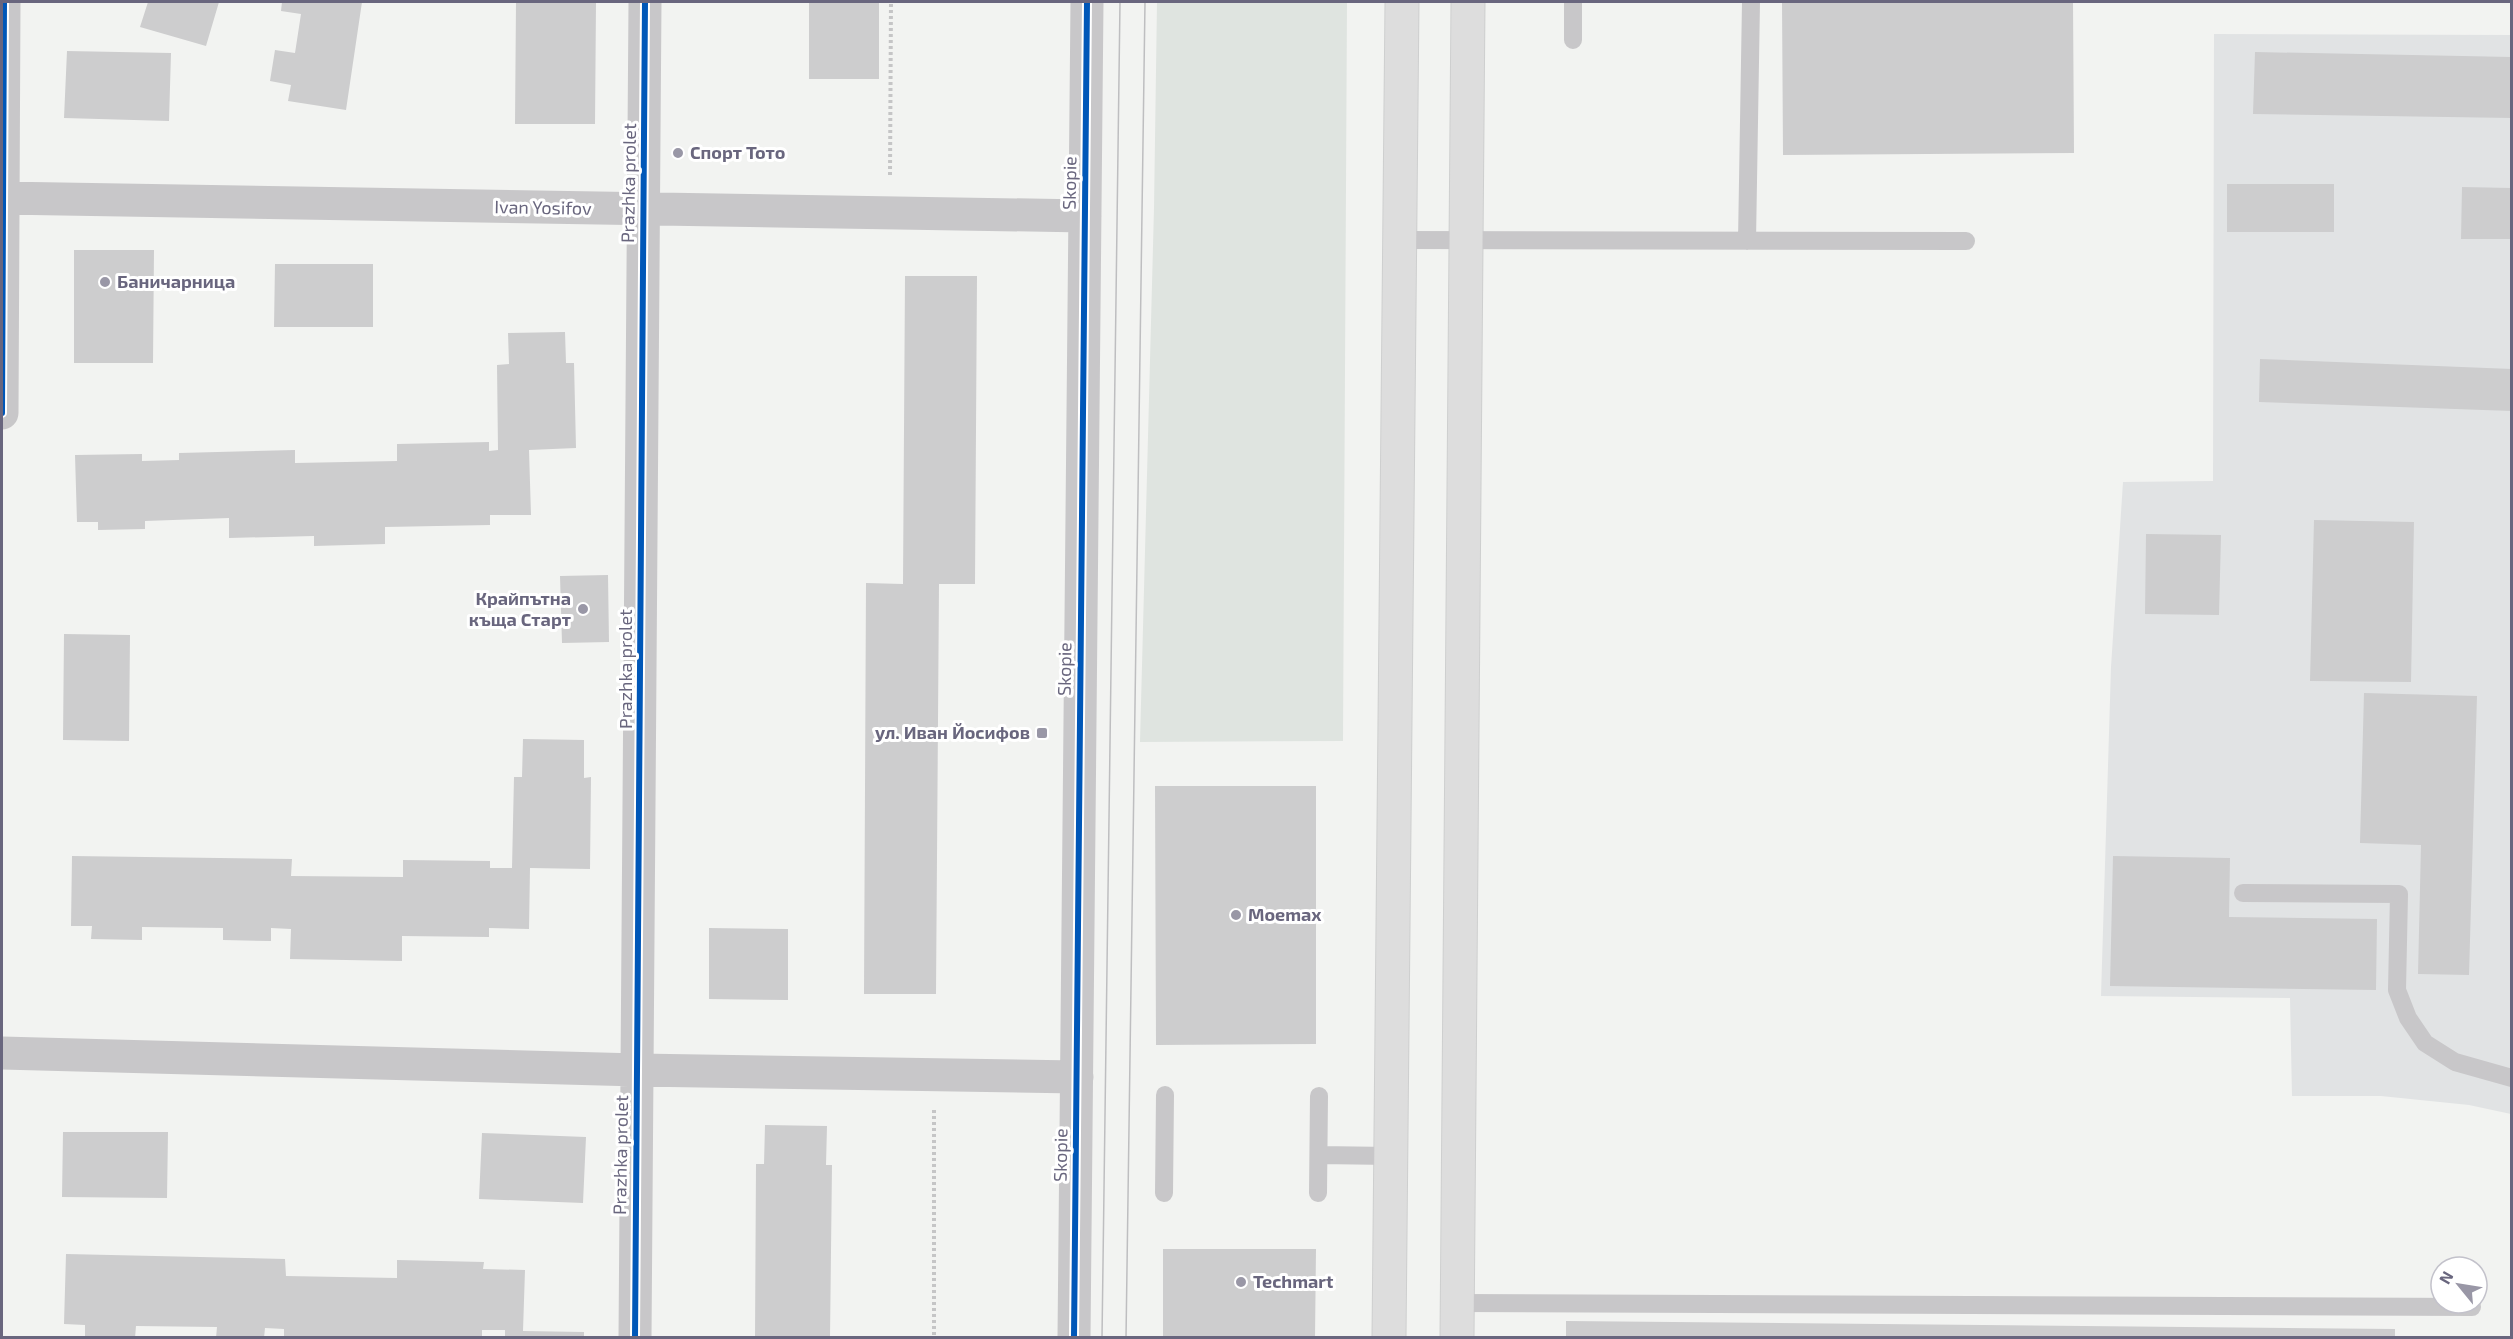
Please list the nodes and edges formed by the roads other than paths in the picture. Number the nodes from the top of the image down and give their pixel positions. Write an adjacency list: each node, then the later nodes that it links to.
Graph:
1 (4, 2): 9 (street)
2 (645, 2): 10 (street, Prazhka prolet)
3 (1087, 2): 11 (street, Skopie)
4 (1402, 2): 12 (main road)
5 (1468, 2): 13 (main road)
6 (1573, 2): 8 (lane)
7 (1751, 2): 14 (lane)
8 (1573, 40)
9 (3, 198): 10 (street, Ivan Yosifov); 16 (street)
10 (644, 209): 11 (street, Ivan Yosifov); 19 (street, Prazhka prolet)
11 (1085, 216): 20 (street, Skopie)
12 (1400, 240): 13 (lane); 25 (main road)
13 (1466, 240): 14 (lane); 28 (main road)
14 (1747, 241): 15 (lane)
15 (1966, 241)
16 (2, 413)
17 (2243, 893): 21 (lane)
18 (2, 1053): 19 (street)
19 (638, 1070): 20 (street); 30 (street, Prazhka prolet)
20 (1077, 1077): 31 (street, Skopie)
21 (2511, 1078)
22 (1165, 1095): 26 (lane)
23 (1319, 1096): 24 (lane)
24 (1319, 1155): 25 (lane); 27 (lane)
25 (1391, 1156): 32 (main road)
26 (1164, 1193)
27 (1318, 1193)
28 (1457, 1303): 29 (lane); 33 (main road)
29 (2429, 1307)
30 (635, 1338)
31 (1074, 1338)
32 (1389, 1338)
33 (1457, 1338)

